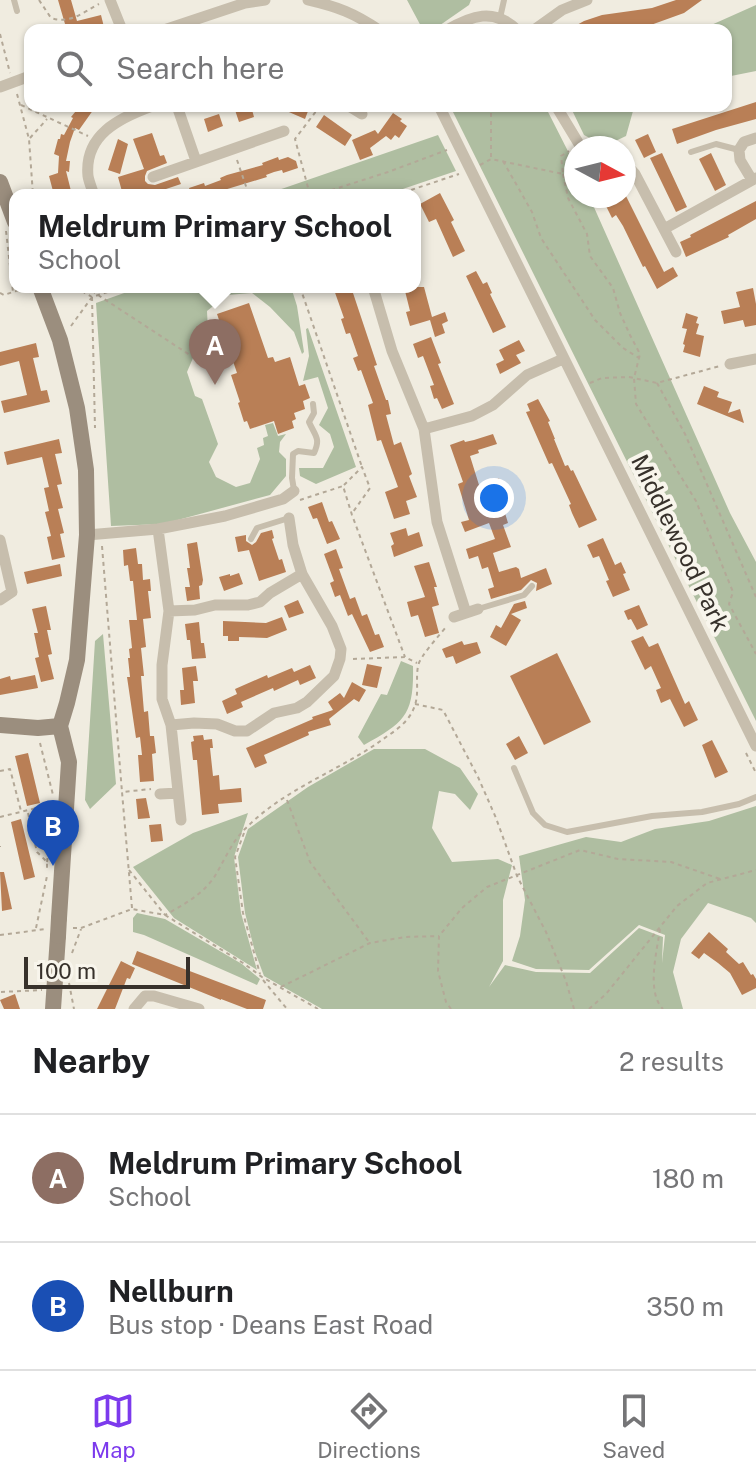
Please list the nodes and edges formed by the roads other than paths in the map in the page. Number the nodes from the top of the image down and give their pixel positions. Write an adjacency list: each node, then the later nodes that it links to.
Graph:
1 (14, 0): 7 (lane)
2 (108, 0): 9 (street)
3 (265, 0): 10 (street)
4 (308, 0): 11 (street)
5 (504, 0): 8 (lane)
6 (587, 0): 14 (street)
7 (17, 11)
8 (500, 18): 12 (street); 13 (street)
9 (119, 24)
10 (195, 24)
11 (370, 24)
12 (458, 24)
13 (508, 24)
14 (542, 24)
15 (24, 78): 16 (street)
16 (0, 87)
17 (135, 112): 33 (street)
18 (179, 112): 28 (street)
19 (359, 112): 22 (street)
20 (442, 112): 39 (street, Middlewood Park)
21 (560, 112): 24 (street)
22 (362, 114)
23 (284, 131): 28 (street)
24 (576, 136)
25 (756, 138): 26 (street)
26 (739, 150): 27 (lane); 31 (street)
27 (691, 152)
28 (196, 161): 30 (street)
29 (636, 176): 35 (street)
30 (153, 177)
31 (754, 179): 35 (street)
32 (0, 182): 34 (street)
33 (92, 189)
34 (9, 206)
35 (664, 229): 36 (street)
36 (676, 252)
37 (42, 293): 47 (street)
38 (375, 293): 43 (street)
39 (563, 359): 43 (street); 59 (street, Middlewood Park)
40 (756, 359): 41 (street)
41 (730, 364)
42 (313, 404): 44 (lane)
43 (424, 429): 55 (street)
44 (298, 495): 46 (street)
45 (289, 518): 48 (lane); 51 (street)
46 (158, 529): 47 (street); 54 (street)
47 (87, 535): 58 (street)
48 (251, 539)
49 (0, 540): 50 (street)
50 (2, 558): 53 (street)
51 (302, 574): 54 (street); 57 (street)
52 (532, 586): 55 (lane)
53 (0, 600)
54 (169, 611): 57 (street)
55 (466, 613)
56 (0, 725): 58 (street)
57 (171, 725): 61 (street)
58 (60, 726): 65 (street)
59 (756, 746)
60 (514, 768): 63 (lane)
61 (178, 793): 62 (street); 64 (street)
62 (160, 794)
63 (756, 797)
64 (181, 820)
65 (53, 1009)
66 (134, 1009): 67 (street)
67 (199, 1009)

